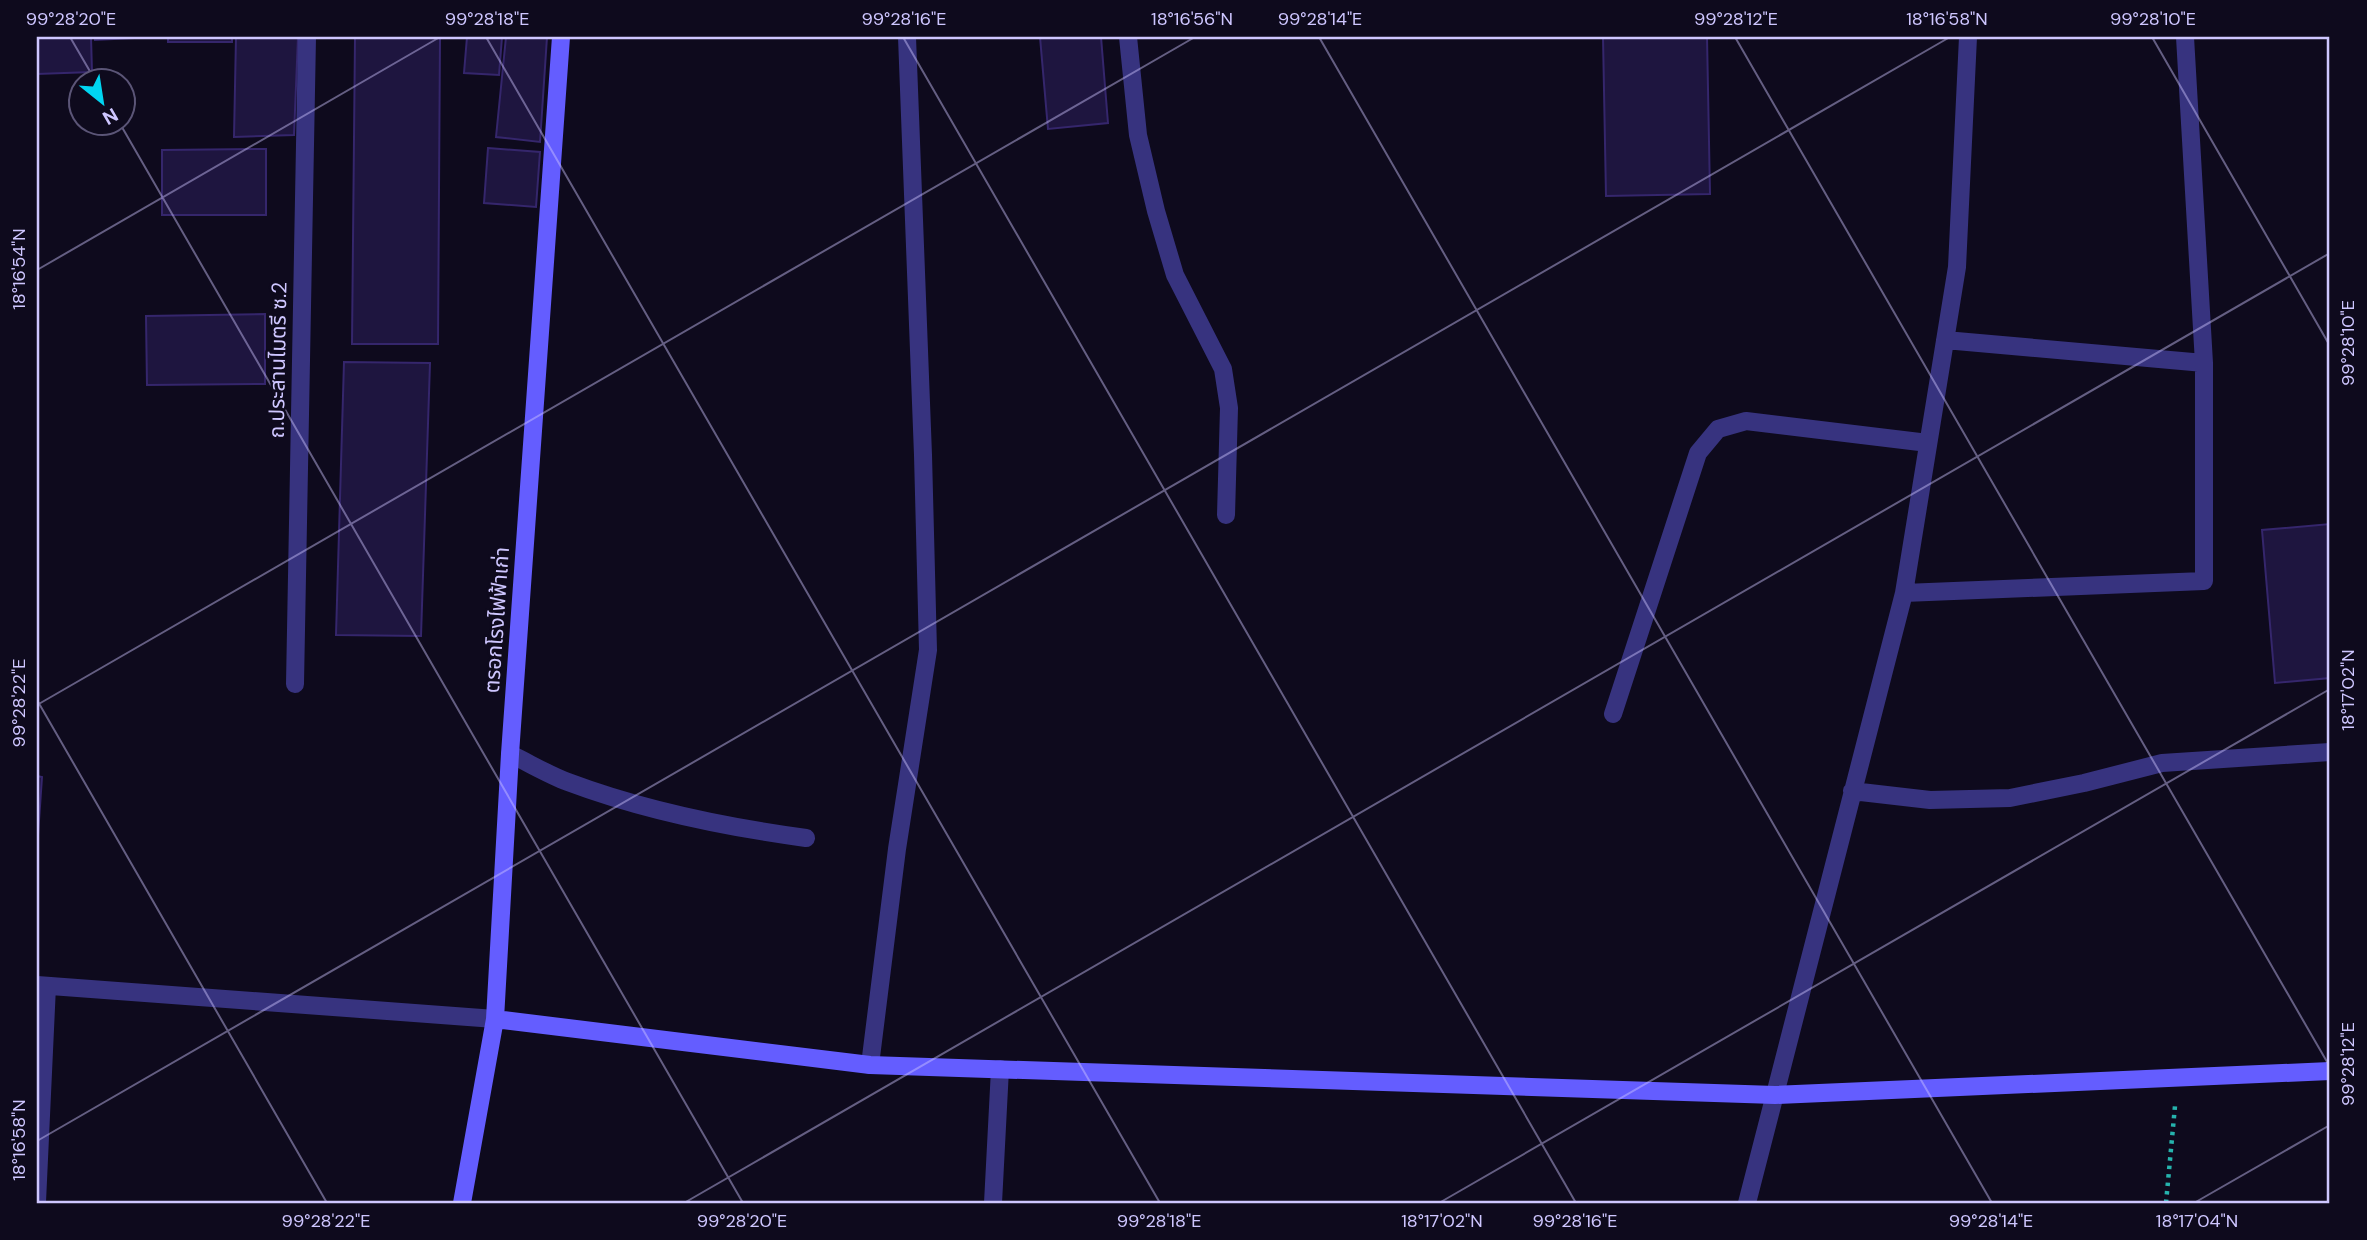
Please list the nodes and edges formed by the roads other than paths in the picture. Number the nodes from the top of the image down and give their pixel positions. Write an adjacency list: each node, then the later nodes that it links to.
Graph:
1 (307, 37): 12 (street, ถ.ประสานไมตรี ซ.2)
2 (561, 37): 15 (street, ตรอกโรงไฟฟ้าเก่า)
3 (907, 37): 20 (street)
4 (1128, 37): 10 (street)
5 (1968, 37): 7 (street)
6 (2185, 37): 8 (street)
7 (1945, 340): 8 (street); 9 (street)
8 (2204, 363): 11 (street)
9 (1928, 443): 11 (street); 13 (street)
10 (1226, 514)
11 (1904, 593): 16 (street)
12 (295, 684)
13 (1614, 714)
14 (2330, 752): 16 (street)
15 (510, 754): 17 (street); 19 (street, ตรอกโรงไฟฟ้าเก่า)
16 (1852, 791): 23 (street)
17 (806, 838)
18 (42, 985): 19 (street); 24 (street)
19 (495, 1019): 20 (street); 25 (street, ตรอกโรงไฟฟ้าเก่า)
20 (870, 1065): 21 (street)
21 (1000, 1069): 23 (street); 26 (street)
22 (2330, 1071): 23 (street)
23 (1774, 1095): 27 (street)
24 (37, 1202)
25 (461, 1203)
26 (993, 1203)
27 (1747, 1203)

